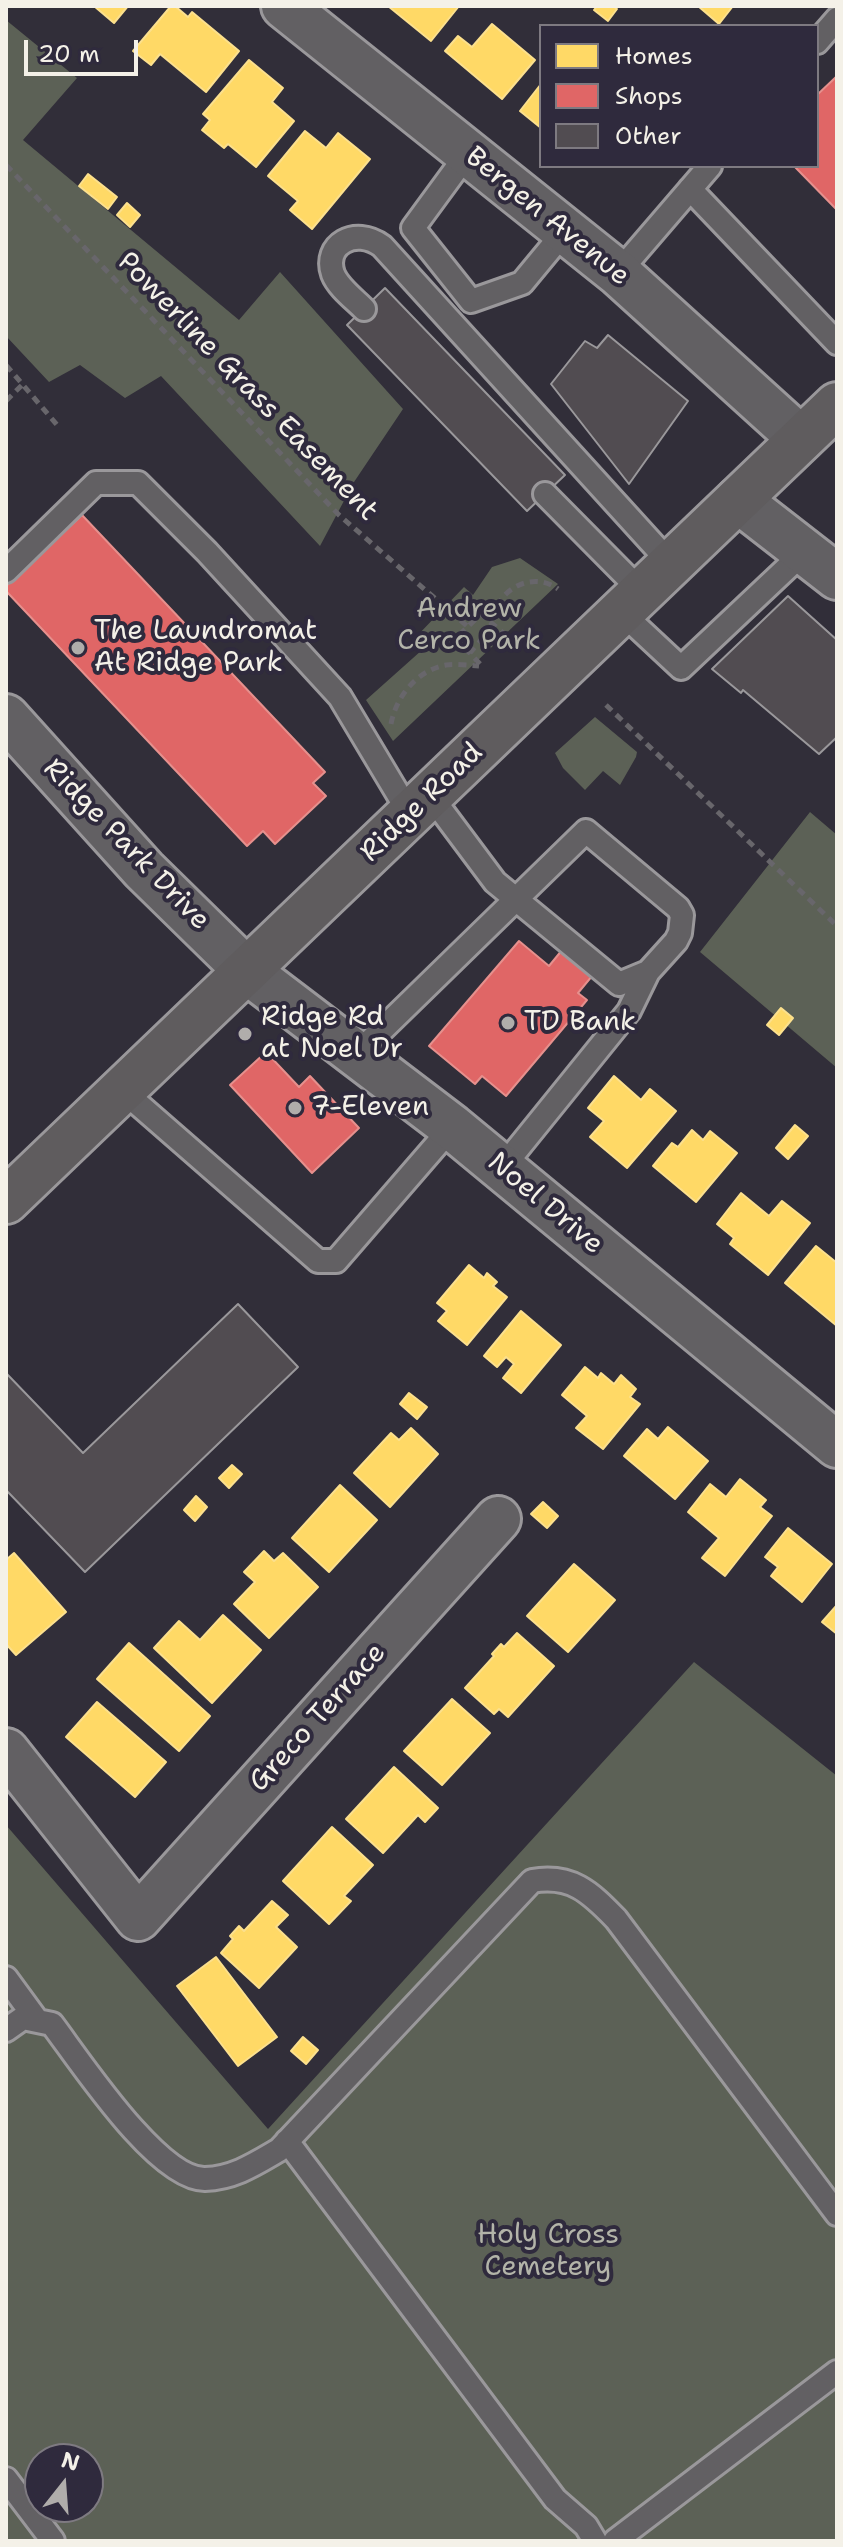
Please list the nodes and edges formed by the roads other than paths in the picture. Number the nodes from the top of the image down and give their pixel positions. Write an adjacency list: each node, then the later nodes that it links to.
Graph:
1 (284, 6): 4 (street, Bergen Avenue)
2 (837, 19): 3 (lane)
3 (819, 40)
4 (468, 153): 7 (street, Bergen Avenue); 7 (lane)
5 (708, 168): 6 (lane)
6 (690, 189): 8 (lane); 10 (lane)
7 (565, 231): 8 (street, Bergen Avenue)
8 (618, 273): 12 (street, Bergen Avenue)
9 (364, 309): 17 (lane)
10 (837, 343)
11 (837, 405): 12 (main road, Ridge Road)
12 (801, 439): 14 (main road, Ridge Road)
13 (545, 494): 17 (lane)
14 (738, 500): 15 (street); 17 (main road, Ridge Road)
15 (821, 564): 17 (lane)
16 (6, 571): 19 (lane)
17 (645, 589): 19 (main road, Ridge Road)
18 (6, 717): 21 (street, Ridge Park Drive)
19 (420, 804): 20 (lane); 21 (main road, Ridge Road)
20 (516, 899): 22 (lane); 23 (lane); 25 (lane)
21 (247, 971): 25 (street, Noel Drive); 26 (main road, Ridge Road)
22 (648, 972): 23 (lane); 24 (lane)
23 (619, 984): 24 (lane)
24 (629, 1011): 28 (lane)
25 (356, 1055): 27 (street, Noel Drive)
26 (122, 1090): 27 (lane); 29 (main road, Ridge Road)
27 (452, 1127): 28 (street, Noel Drive)
28 (502, 1168): 30 (street, Noel Drive)
29 (6, 1201)
30 (837, 1445)
31 (498, 1519): 32 (street, Greco Terrace)
32 (6, 1751)
33 (6, 1978): 34 (lane)
34 (36, 2019): 35 (lane); 36 (lane)
35 (6, 2030)
36 (287, 2141): 37 (lane); 41 (lane)
37 (837, 2214)
38 (837, 2372): 42 (lane)
39 (6, 2479): 40 (lane)
40 (53, 2541)
41 (595, 2541)
42 (615, 2541)

